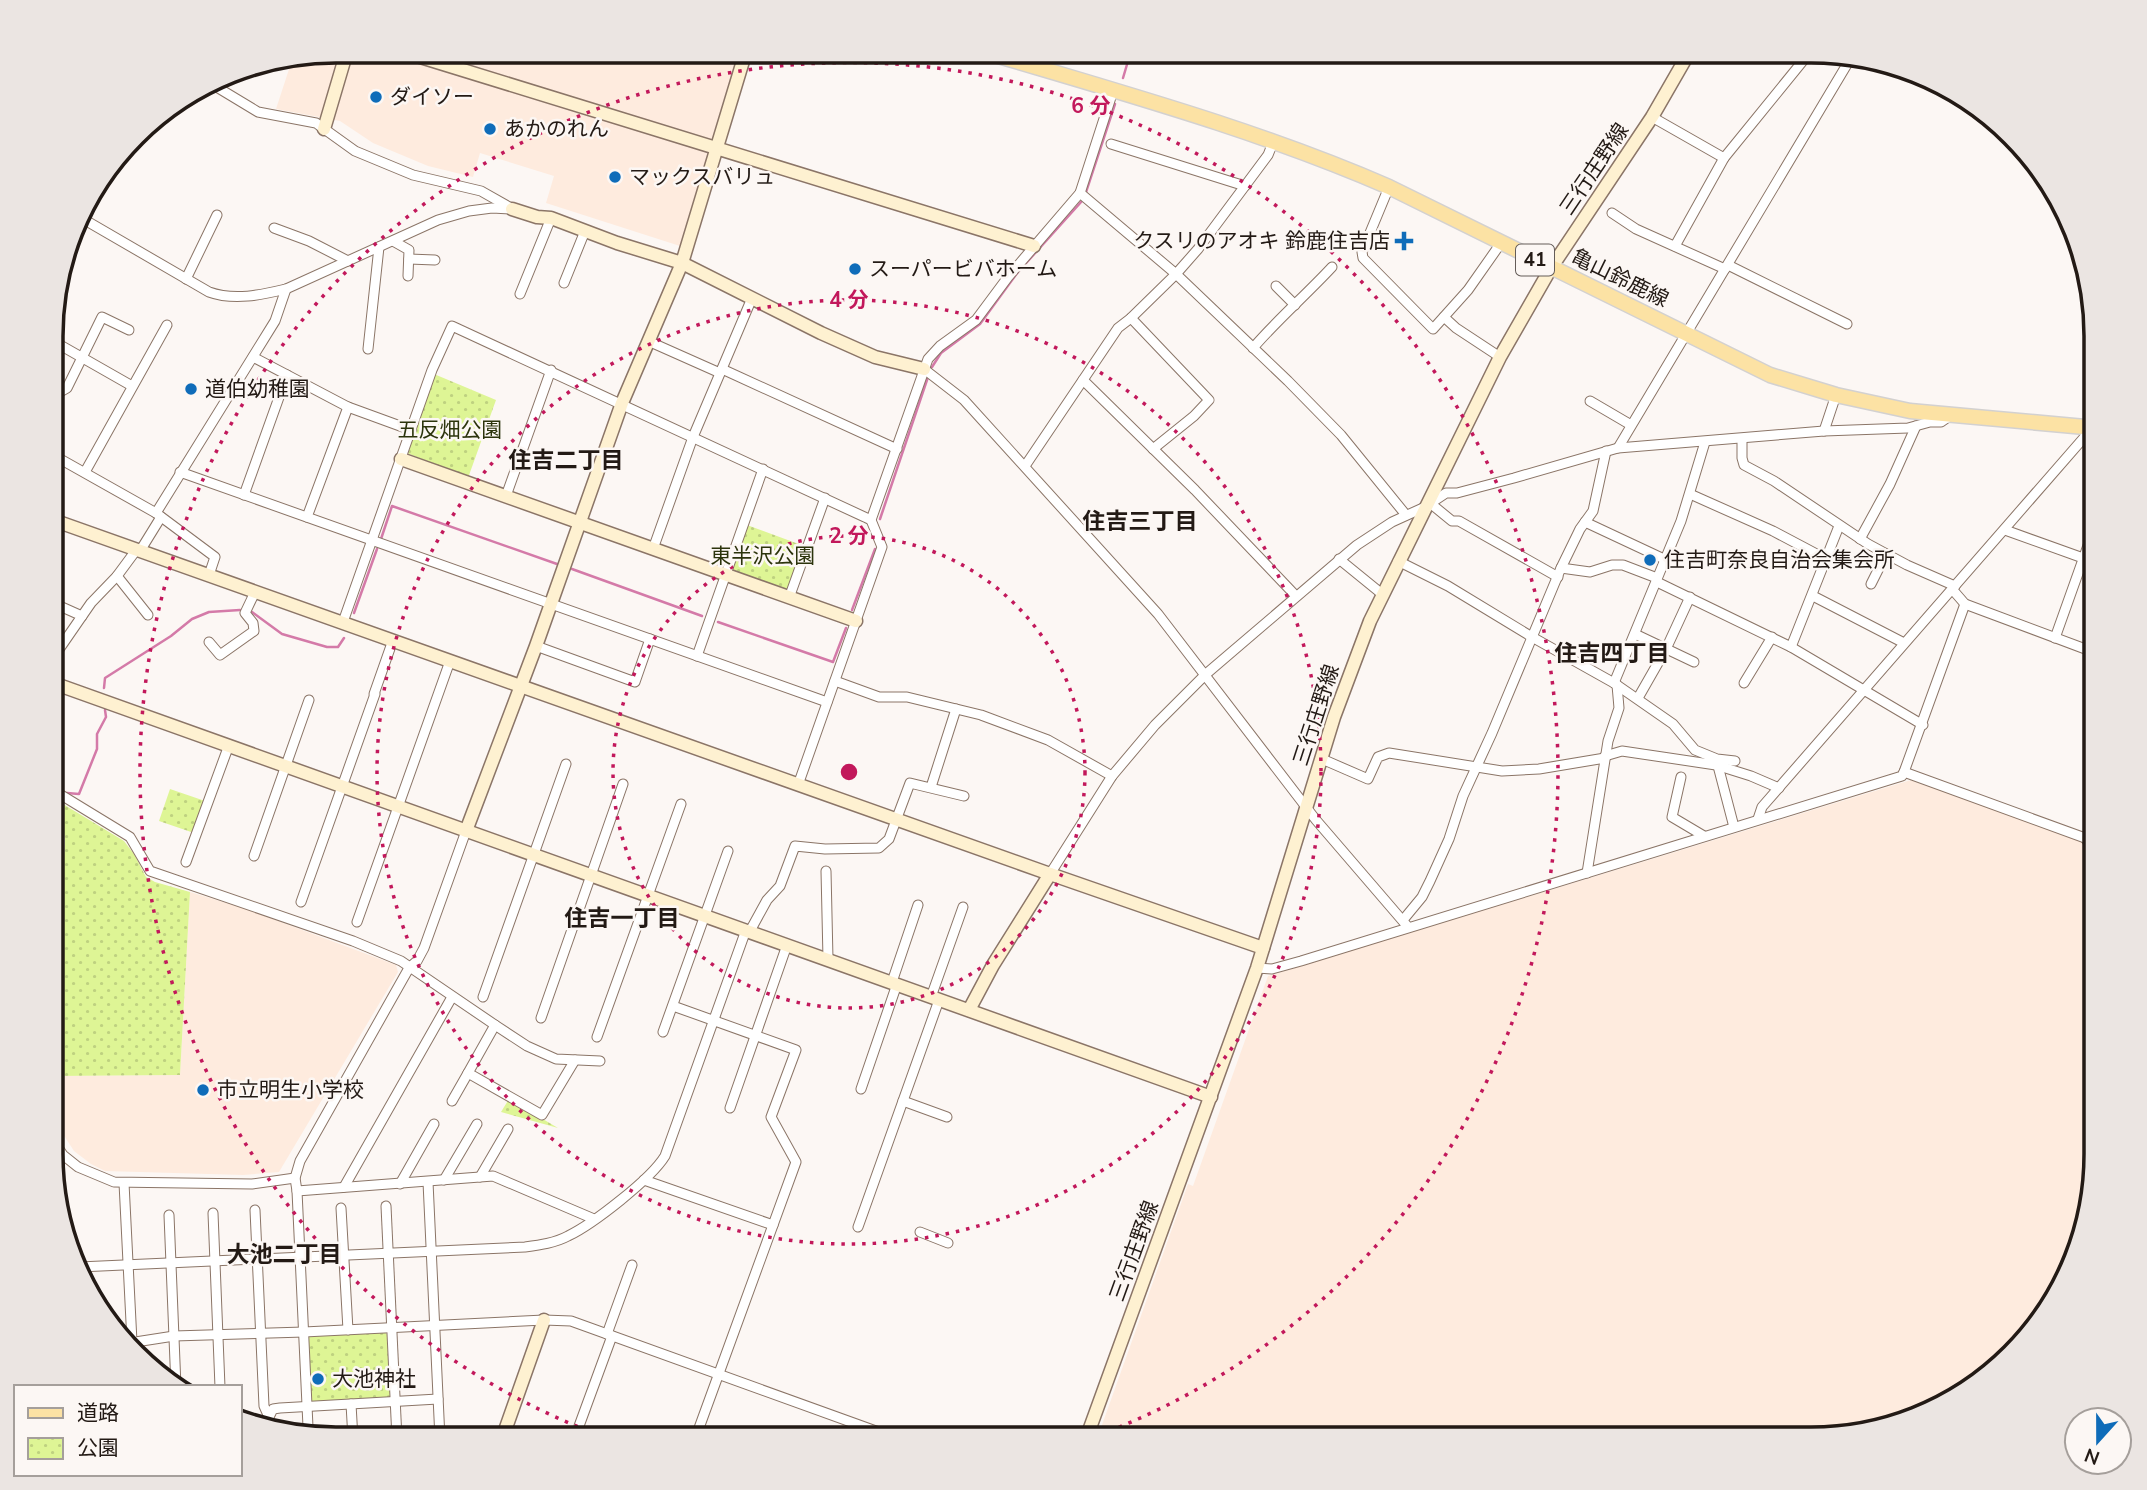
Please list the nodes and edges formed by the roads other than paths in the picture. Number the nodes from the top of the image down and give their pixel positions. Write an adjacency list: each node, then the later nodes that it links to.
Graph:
1 (343, 63): 11 (street)
2 (440, 63): 14 (street)
3 (742, 63): 14 (street)
4 (1022, 63): 9 (main road, 亀山鈴鹿線 / 41)
5 (1683, 63): 10 (street, 三行庄野線)
6 (1801, 63): 15 (street)
7 (1847, 65): 36 (street)
8 (220, 89): 11 (street)
9 (1113, 90): 12 (main road, 亀山鈴鹿線 / 41); 18 (street)
10 (1652, 117): 15 (street); 37 (street, 三行庄野線)
11 (324, 129): 19 (street)
12 (1274, 140): 16 (street); 17 (main road, 亀山鈴鹿線 / 41)
13 (1111, 144): 16 (street)
14 (717, 148): 28 (street); 34 (street)
15 (1724, 158): 29 (street)
16 (1245, 186): 38 (street)
17 (1389, 187): 27 (main road, 亀山鈴鹿線 / 41); 47 (street)
18 (1080, 193): 28 (street); 38 (street)
19 (512, 209): 22 (street); 26 (street)
20 (1612, 213): 29 (street)
21 (217, 215): 40 (street)
22 (551, 218): 25 (street); 44 (street)
23 (88, 222): 40 (street)
24 (274, 228): 33 (street)
25 (585, 231): 34 (street); 41 (street)
26 (393, 241): 30 (street); 31 (street)
27 (1501, 243): 37 (main road, 亀山鈴鹿線 / 41); 47 (street)
28 (1034, 246): 60 (street)
29 (1675, 246): 36 (street)
30 (379, 247): 33 (street); 56 (street)
31 (409, 259): 32 (street); 39 (street)
32 (435, 260)
33 (348, 261): 43 (street)
34 (682, 263): 45 (street); 53 (street)
35 (1332, 267): 46 (street)
36 (1726, 267): 49 (street); 52 (street)
37 (1551, 268): 52 (main road, 亀山鈴鹿線 / 41); 58 (street, 三行庄野線)
38 (1176, 274): 48 (street); 55 (street)
39 (408, 276)
40 (186, 279): 43 (street)
41 (564, 283)
42 (1276, 286): 46 (street)
43 (286, 289): 57 (street)
44 (520, 294)
45 (752, 298): 60 (street); 62 (street)
46 (1295, 305): 55 (street)
47 (1444, 317): 58 (street)
48 (1131, 318): 64 (street); 83 (street)
49 (1847, 324)
50 (167, 325): 65 (street)
51 (129, 330): 59 (street)
52 (1685, 334): 67 (main road, 亀山鈴鹿線 / 41); 72 (street)
53 (648, 341): 62 (street); 69 (street)
54 (63, 347): 59 (street)
55 (1253, 348): 97 (street)
56 (368, 349)
57 (253, 357): 63 (street); 90 (street)
58 (1500, 357): 95 (street, 三行庄野線)
59 (82, 358): 65 (street); 66 (street)
60 (924, 369): 82 (street); 87 (street)
61 (551, 370): 69 (street); 75 (street); 93 (street)
62 (721, 371): 77 (street); 82 (street)
63 (287, 375): 70 (street); 92 (street)
64 (1083, 380): 83 (street); 87 (street)
65 (132, 386): 89 (street)
66 (63, 390)
67 (1836, 396): 71 (main road, 亀山鈴鹿線 / 41); 76 (street)
68 (1590, 401): 72 (street)
69 (622, 403): 77 (street); 101 (street)
70 (348, 407): 75 (street); 98 (street)
71 (1951, 415): 73 (street); 74 (main road, 亀山鈴鹿線 / 41)
72 (1630, 425): 81 (street)
73 (1916, 426): 76 (street); 105 (street)
74 (2084, 426)
75 (411, 430): 85 (street)
76 (1824, 431): 78 (street)
77 (693, 437): 88 (street); 107 (street)
78 (1742, 439): 80 (street); 103 (street)
79 (2084, 440): 104 (street)
80 (1705, 442): 81 (street); 91 (street)
81 (1618, 448): 84 (street)
82 (897, 449): 99 (street)
83 (1153, 449): 124 (street)
84 (1606, 451): 95 (street); 100 (street)
85 (401, 459): 93 (street); 106 (street)
86 (63, 460): 89 (street)
87 (1025, 466): 151 (street)
88 (763, 469): 94 (street); 117 (street)
89 (85, 472): 96 (street)
90 (180, 472): 92 (street); 96 (street)
91 (1690, 494): 112 (street); 113 (street)
92 (244, 495): 98 (street)
93 (506, 496): 101 (street)
94 (825, 498): 99 (street); 127 (street)
95 (1427, 505): 97 (street); 114 (street, 三行庄野線); 115 (street)
96 (158, 515): 108 (street); 116 (street)
97 (1406, 515): 111 (street)
98 (307, 517): 106 (street)
99 (872, 520): 133 (street)
100 (1585, 522): 112 (street); 115 (street)
101 (580, 523): 107 (street); 128 (street)
102 (63, 524): 108 (street)
103 (1839, 526): 105 (street); 113 (street)
104 (2005, 530): 110 (street); 121 (street)
105 (1860, 539): 109 (street)
106 (372, 541): 128 (street); 134 (street)
107 (653, 549): 117 (street)
108 (138, 550): 116 (street); 118 (street)
109 (1886, 554): 120 (street); 121 (street)
110 (2083, 558): 139 (street)
111 (1339, 559): 123 (street); 124 (street)
112 (1664, 559): 119 (street)
113 (1826, 559): 125 (street)
114 (1398, 561): 123 (street, 三行庄野線); 136 (street)
115 (1559, 573): 119 (street); 136 (street)
116 (209, 575): 122 (street)
117 (726, 575): 127 (street); 148 (street)
118 (117, 576): 131 (street); 132 (street)
119 (1657, 580): 126 (street); 135 (street)
120 (1871, 584)
121 (1954, 587): 129 (street); 143 (street)
122 (255, 592): 134 (street); 141 (street)
123 (1382, 594): 165 (street, 三行庄野線)
124 (1296, 596): 151 (street)
125 (1813, 596): 143 (street); 145 (street)
126 (1690, 597): 137 (street); 146 (street)
127 (789, 598): 133 (street)
128 (551, 604): 138 (street); 144 (street)
129 (1965, 604): 139 (street); 162 (street)
130 (63, 607): 131 (street)
131 (82, 615): 142 (street)
132 (148, 615)
133 (856, 621): 152 (street)
134 (343, 622): 140 (street)
135 (1635, 634): 146 (street); 154 (street)
136 (1532, 637): 154 (street); 170 (street)
137 (1772, 637): 145 (street); 153 (street)
138 (650, 639): 144 (street); 148 (street)
139 (2055, 639): 147 (street)
140 (393, 640): 149 (street); 175 (street)
141 (209, 642)
142 (63, 643)
143 (1904, 643): 157 (street)
144 (536, 646): 155 (street)
145 (1791, 647): 157 (street)
146 (1666, 649): 150 (street); 158 (street)
147 (2084, 649)
148 (697, 656): 160 (street)
149 (450, 661): 155 (street); 182 (street)
150 (1694, 662)
151 (1206, 674): 172 (street); 183 (street)
152 (835, 681): 160 (street); 161 (street)
153 (1744, 683)
154 (1616, 684): 158 (street); 164 (street)
155 (520, 686): 176 (street); 187 (street)
156 (63, 687): 163 (street)
157 (1864, 690): 162 (street); 178 (street)
158 (1638, 698): 167 (street)
159 (309, 700): 169 (street)
160 (827, 702): 176 (street)
161 (956, 709): 172 (street); 177 (street)
162 (1923, 725): 171 (street)
163 (229, 745): 169 (street); 193 (street)
164 (1605, 757): 167 (street); 170 (street); 195 (street)
165 (1322, 759): 170 (street); 183 (street, 三行庄野線)
166 (1735, 761): 167 (street)
167 (1717, 762): 178 (street); 186 (street)
168 (566, 764): 191 (street)
169 (285, 765): 175 (street); 192 (street)
170 (1476, 766): 204 (street)
171 (1904, 772): 185 (street); 189 (street)
172 (1112, 776): 196 (street)
173 (1681, 777): 188 (street)
174 (623, 784): 197 (street)
175 (342, 785): 182 (street); 199 (street)
176 (798, 785): 184 (street)
177 (931, 787): 180 (street); 184 (street)
178 (1779, 788): 185 (street)
179 (63, 796): 209 (street)
180 (964, 796)
181 (681, 804): 198 (street)
182 (399, 806): 187 (street); 203 (street)
183 (1307, 807): 204 (street); 207 (street, 三行庄野線)
184 (897, 820): 196 (street); 205 (street)
185 (1758, 820): 186 (street)
186 (1734, 827): 188 (street)
187 (466, 831): 191 (street); 209 (street)
188 (1704, 836): 195 (street)
189 (2084, 838)
190 (728, 851): 202 (street)
191 (534, 855): 197 (street); 213 (street)
192 (254, 856)
193 (186, 862)
194 (826, 871): 208 (street)
195 (1587, 873): 204 (street)
196 (1050, 874): 207 (street); 216 (street)
197 (591, 875): 198 (street); 217 (street)
198 (649, 896): 202 (street); 222 (street)
199 (300, 902)
200 (918, 905): 211 (street)
201 (963, 907): 214 (street)
202 (704, 916): 205 (street); 215 (street)
203 (357, 922)
204 (1405, 924): 210 (street)
205 (748, 930): 206 (street); 218 (street)
206 (787, 945): 208 (street); 221 (street)
207 (1264, 948): 210 (street, 三行庄野線)
208 (828, 959): 211 (street)
209 (409, 968): 212 (street); 237 (street)
210 (1257, 968): 227 (street, 三行庄野線)
211 (895, 983): 214 (street); 226 (street)
212 (452, 997): 219 (street); 243 (street)
213 (483, 997)
214 (935, 998): 216 (street); 229 (street)
215 (673, 1006): 218 (street); 220 (street)
216 (969, 1010): 227 (street)
217 (541, 1018)
218 (714, 1021): 221 (street); 239 (street)
219 (495, 1025): 223 (street); 225 (street)
220 (663, 1032)
221 (755, 1036): 230 (street); 251 (street)
222 (597, 1037)
223 (575, 1060): 224 (street); 225 (street)
224 (600, 1061)
225 (468, 1073): 228 (street)
226 (861, 1088)
227 (1211, 1097): 293 (street, 三行庄野線)
228 (452, 1101)
229 (903, 1101): 231 (street); 252 (street)
230 (730, 1108)
231 (947, 1117)
232 (434, 1124): 242 (street)
233 (477, 1124): 238 (street)
234 (508, 1129): 236 (street)
235 (63, 1155): 241 (street)
236 (480, 1177): 238 (street); 250 (street)
237 (295, 1178): 241 (street); 244 (street)
238 (444, 1180): 240 (street)
239 (644, 1180): 250 (street); 251 (street)
240 (428, 1182): 242 (street); 255 (street)
241 (124, 1183): 262 (street)
242 (400, 1184): 243 (street)
243 (344, 1187): 244 (street)
244 (297, 1191): 258 (street)
245 (386, 1206): 256 (street)
246 (341, 1208): 257 (street)
247 (255, 1210): 259 (street)
248 (212, 1213): 260 (street)
249 (169, 1215): 261 (street)
250 (594, 1219): 255 (street)
251 (774, 1225): 276 (street)
252 (858, 1227)
253 (920, 1232): 254 (street)
254 (948, 1243)
255 (432, 1251): 256 (street); 266 (street)
256 (389, 1253): 257 (street); 267 (street)
257 (345, 1255): 258 (street); 268 (street)
258 (300, 1257): 259 (street); 269 (street)
259 (257, 1259): 260 (street); 271 (street)
260 (215, 1261): 261 (street); 272 (street)
261 (171, 1263): 262 (street); 274 (street)
262 (128, 1264): 264 (street); 270 (street)
263 (632, 1265): 273 (street)
264 (87, 1267)
265 (544, 1320): 266 (street); 273 (street); 290 (street)
266 (436, 1325): 267 (street); 279 (street)
267 (390, 1328): 268 (street); 280 (street)
268 (348, 1330): 269 (street)
269 (304, 1332): 271 (street); 282 (street)
270 (131, 1334)
271 (260, 1334): 272 (street); 283 (street)
272 (218, 1335): 274 (street); 278 (street)
273 (610, 1335): 276 (street); 286 (street)
274 (174, 1336): 275 (street); 277 (street)
275 (138, 1341)
276 (718, 1374): 291 (street); 292 (street)
277 (176, 1375)
278 (220, 1385)
279 (438, 1399): 280 (street); 289 (street)
280 (395, 1401): 281 (street); 288 (street)
281 (351, 1404): 282 (street); 287 (street)
282 (307, 1406): 284 (street); 285 (street)
283 (266, 1418)
284 (269, 1419)
285 (308, 1425)
286 (579, 1426)
287 (352, 1427)
288 (396, 1427)
289 (439, 1427)
290 (506, 1427)
291 (699, 1427)
292 (859, 1427)
293 (1090, 1427)

